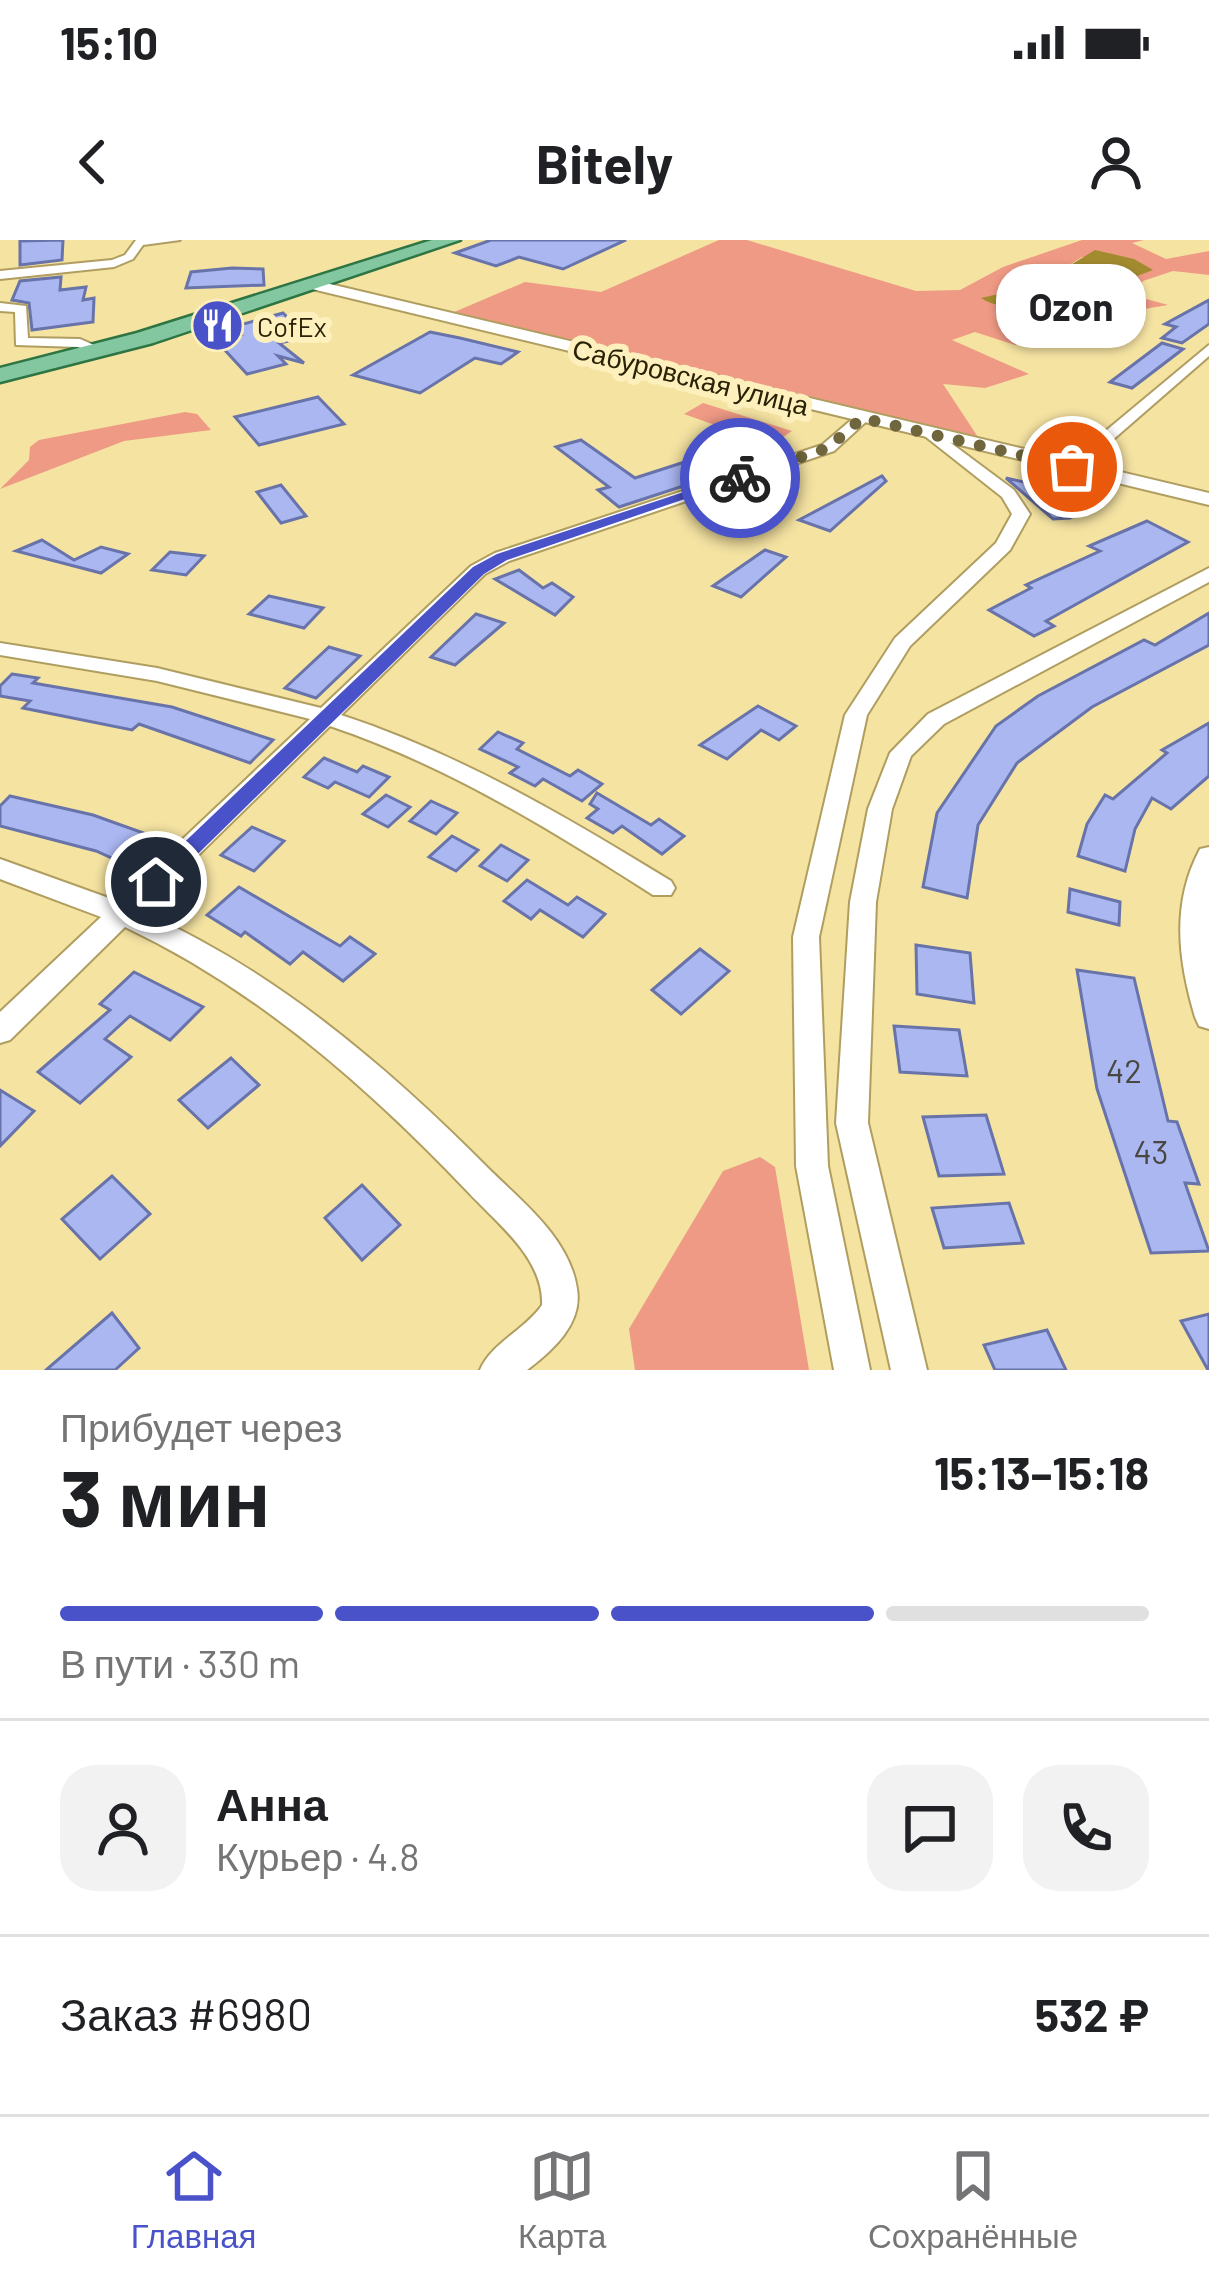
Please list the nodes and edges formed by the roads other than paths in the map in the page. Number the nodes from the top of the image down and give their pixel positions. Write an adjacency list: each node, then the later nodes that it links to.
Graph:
1 (174, 240): 3 (street)
2 (451, 240): 4 (main road)
3 (0, 275)
4 (314, 285): 7 (main road); 9 (street, Сабуровская улица)
5 (0, 307): 7 (street)
6 (1209, 350): 11 (street)
7 (100, 351): 8 (main road)
8 (0, 375)
9 (862, 418): 10 (street, Сабуровская улица); 15 (street)
10 (932, 434): 11 (street, Сабуровская улица); 24 (street)
11 (1072, 467): 12 (street, Сабуровская улица)
12 (1209, 499)
13 (1209, 574): 25 (street)
14 (0, 649): 15 (street)
15 (328, 720): 18 (street); 19 (street)
16 (1209, 856): 20 (street)
17 (0, 869): 19 (street)
18 (662, 888)
19 (122, 914): 22 (street); 23 (street)
20 (1203, 920): 21 (street)
21 (1209, 1017)
22 (0, 1031)
23 (498, 1370)
24 (852, 1370)
25 (909, 1370)

